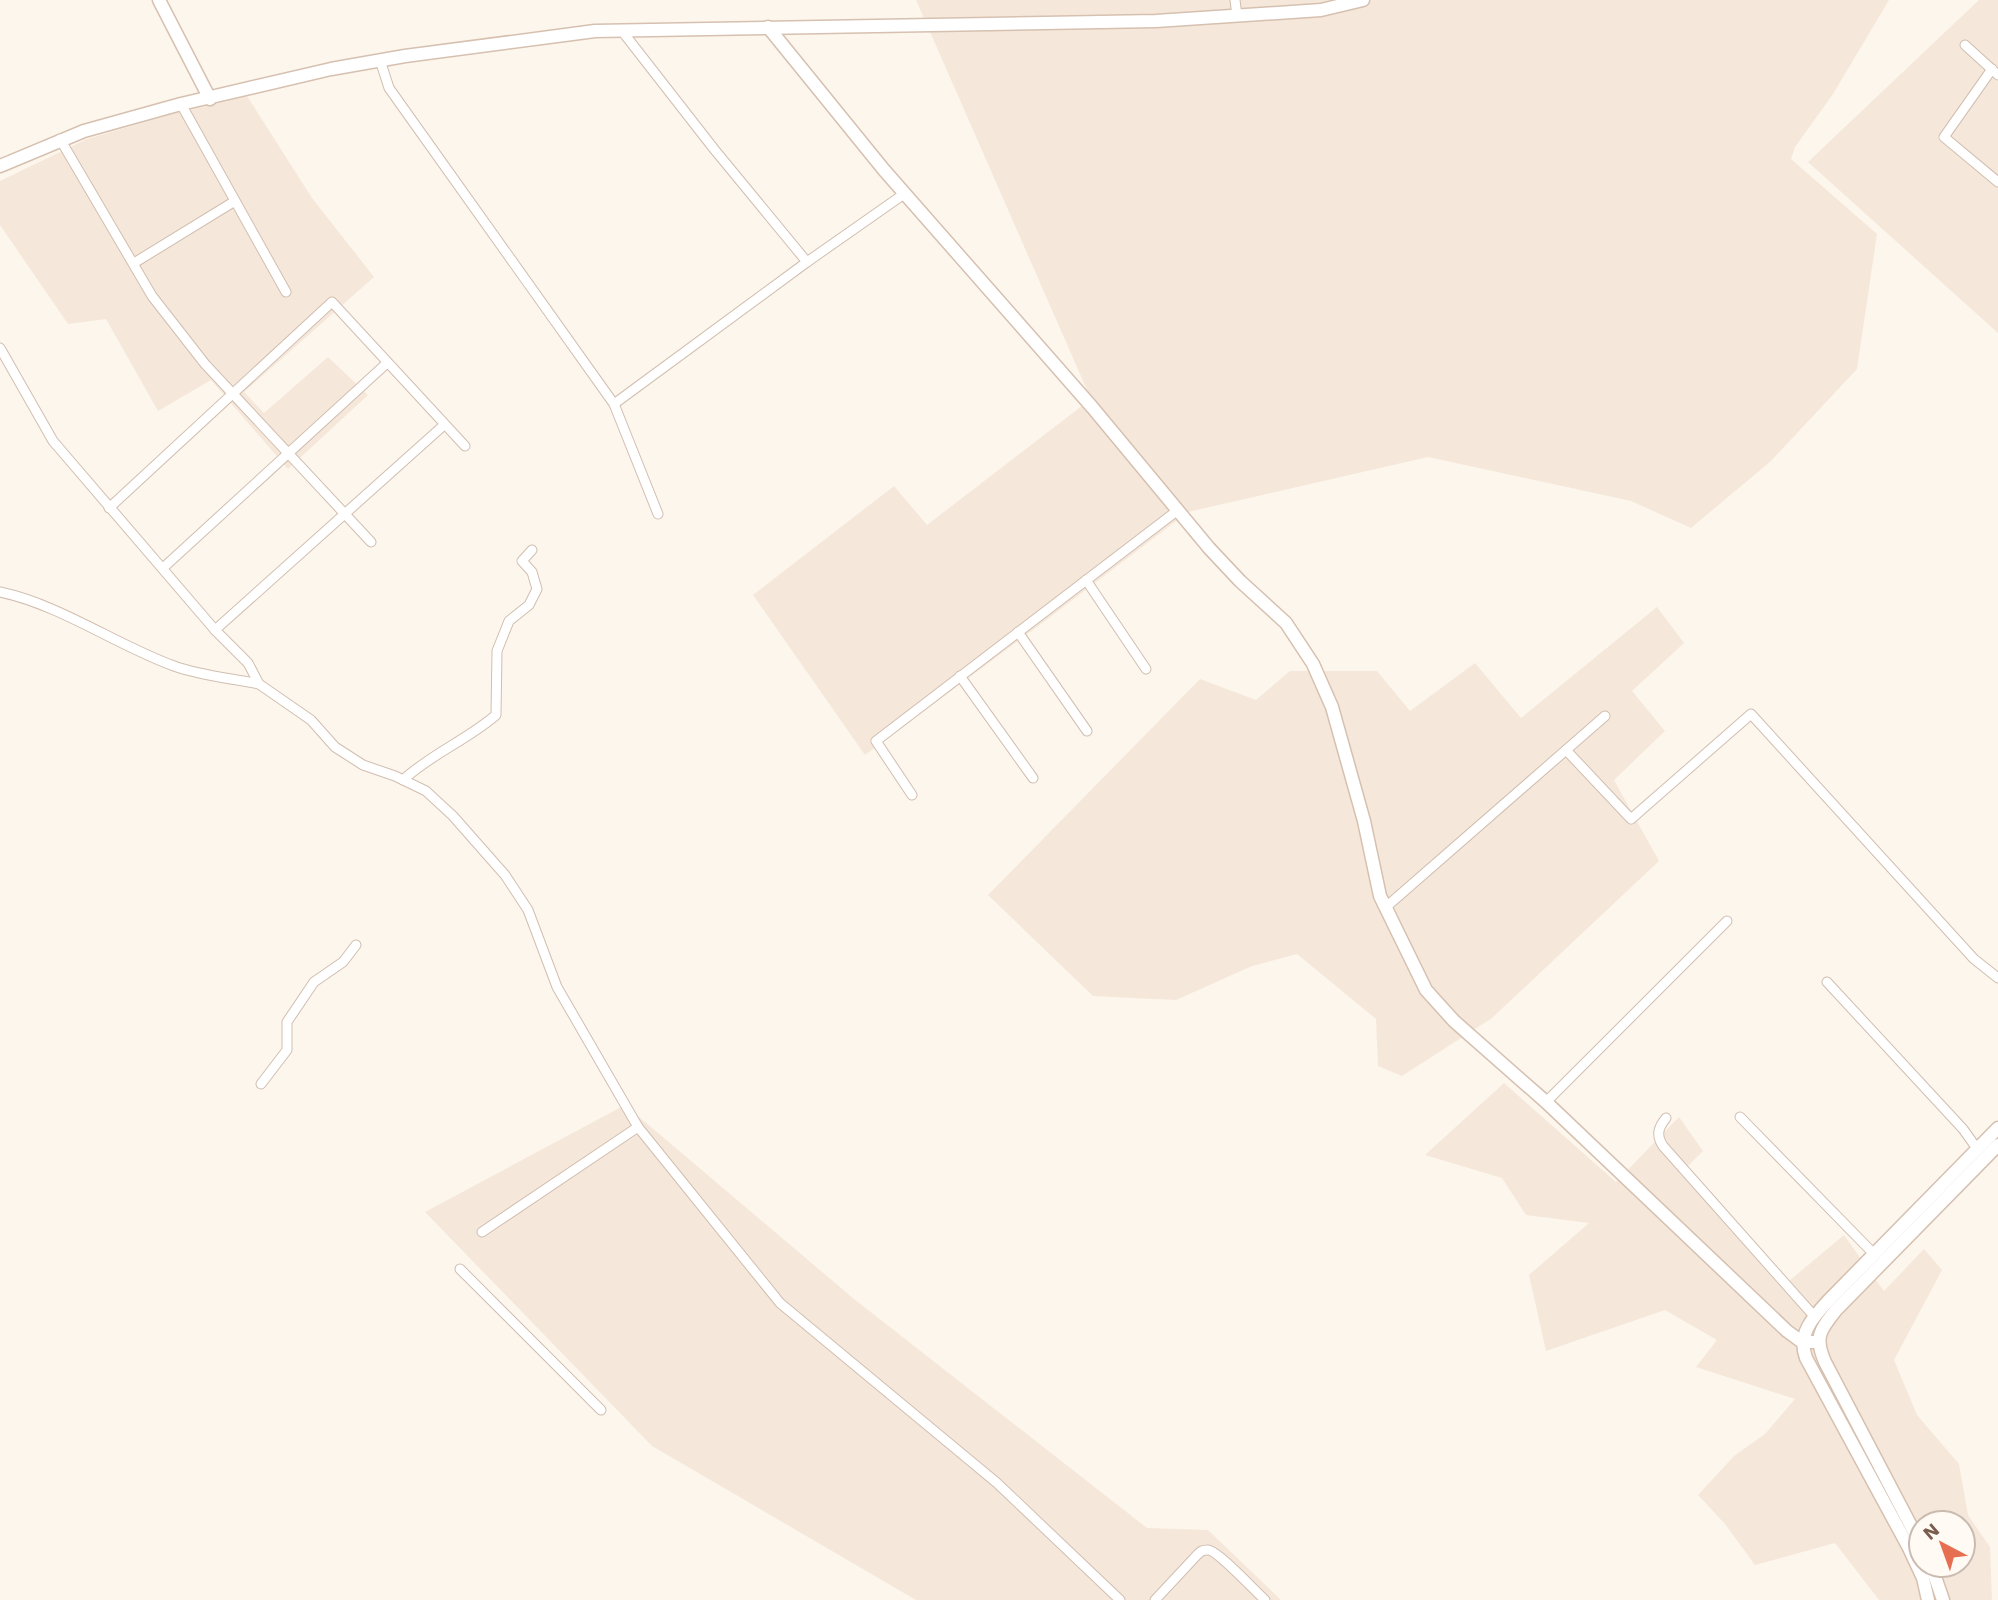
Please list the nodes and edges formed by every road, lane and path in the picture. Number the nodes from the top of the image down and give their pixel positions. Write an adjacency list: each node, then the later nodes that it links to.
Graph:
1 (1234, 0): 4 (street)
2 (1363, 0): 4 (street)
3 (163, 2): 10 (street)
4 (1237, 16): 5 (street)
5 (768, 27): 6 (street); 15 (street)
6 (622, 31): 8 (street); 17 (street)
7 (1965, 46): 9 (street)
8 (380, 61): 10 (street); 23 (street)
9 (1995, 72): 14 (street)
10 (210, 99): 11 (street)
11 (181, 104): 12 (street); 16 (street)
12 (60, 139): 13 (street); 18 (street)
13 (0, 166)
14 (1998, 182)
15 (904, 194): 17 (street); 28 (street)
16 (235, 201): 18 (street); 19 (street)
17 (807, 262): 23 (street)
18 (134, 263): 22 (street)
19 (286, 292)
20 (0, 348): 27 (street)
21 (387, 363): 22 (street); 24 (street); 26 (street)
22 (233, 393): 26 (street); 27 (street)
23 (614, 404): 29 (street)
24 (444, 425): 25 (street); 30 (street)
25 (465, 446)
26 (286, 453): 30 (street); 33 (street)
27 (109, 508): 33 (street)
28 (1178, 510): 34 (street); 47 (street)
29 (658, 514)
30 (344, 515): 31 (street); 36 (street)
31 (371, 542)
32 (532, 550): 45 (street)
33 (163, 568): 36 (street)
34 (1086, 580): 37 (street); 38 (street)
35 (0, 592): 40 (street)
36 (215, 630): 40 (street)
37 (1018, 632): 39 (street); 42 (street)
38 (1146, 669)
39 (960, 676): 44 (street); 46 (street)
40 (259, 684): 45 (street)
41 (1605, 716): 43 (street)
42 (1087, 731)
43 (1566, 750): 47 (street); 50 (street)
44 (1033, 778)
45 (403, 780): 56 (street)
46 (912, 795)
47 (1386, 907): 53 (street)
48 (1727, 921): 53 (street)
49 (356, 945): 52 (street)
50 (1998, 978)
51 (1827, 982): 59 (street)
52 (261, 1084)
53 (1546, 1102): 64 (street)
54 (1740, 1116): 61 (street)
55 (1666, 1118): 63 (street)
56 (638, 1127): 60 (street); 69 (street)
57 (1998, 1128): 59 (street)
58 (1998, 1145): 65 (street)
59 (1978, 1150): 61 (street)
60 (482, 1232)
61 (1874, 1254): 63 (street)
62 (460, 1269): 66 (street)
63 (1814, 1316): 64 (street)
64 (1802, 1342): 65 (street); 72 (street)
65 (1818, 1342): 67 (street)
66 (601, 1410)
67 (1907, 1518)
68 (1936, 1579): 73 (street)
69 (1120, 1600)
70 (1155, 1600): 71 (street)
71 (1265, 1600)
72 (1927, 1600)
73 (1943, 1600)

